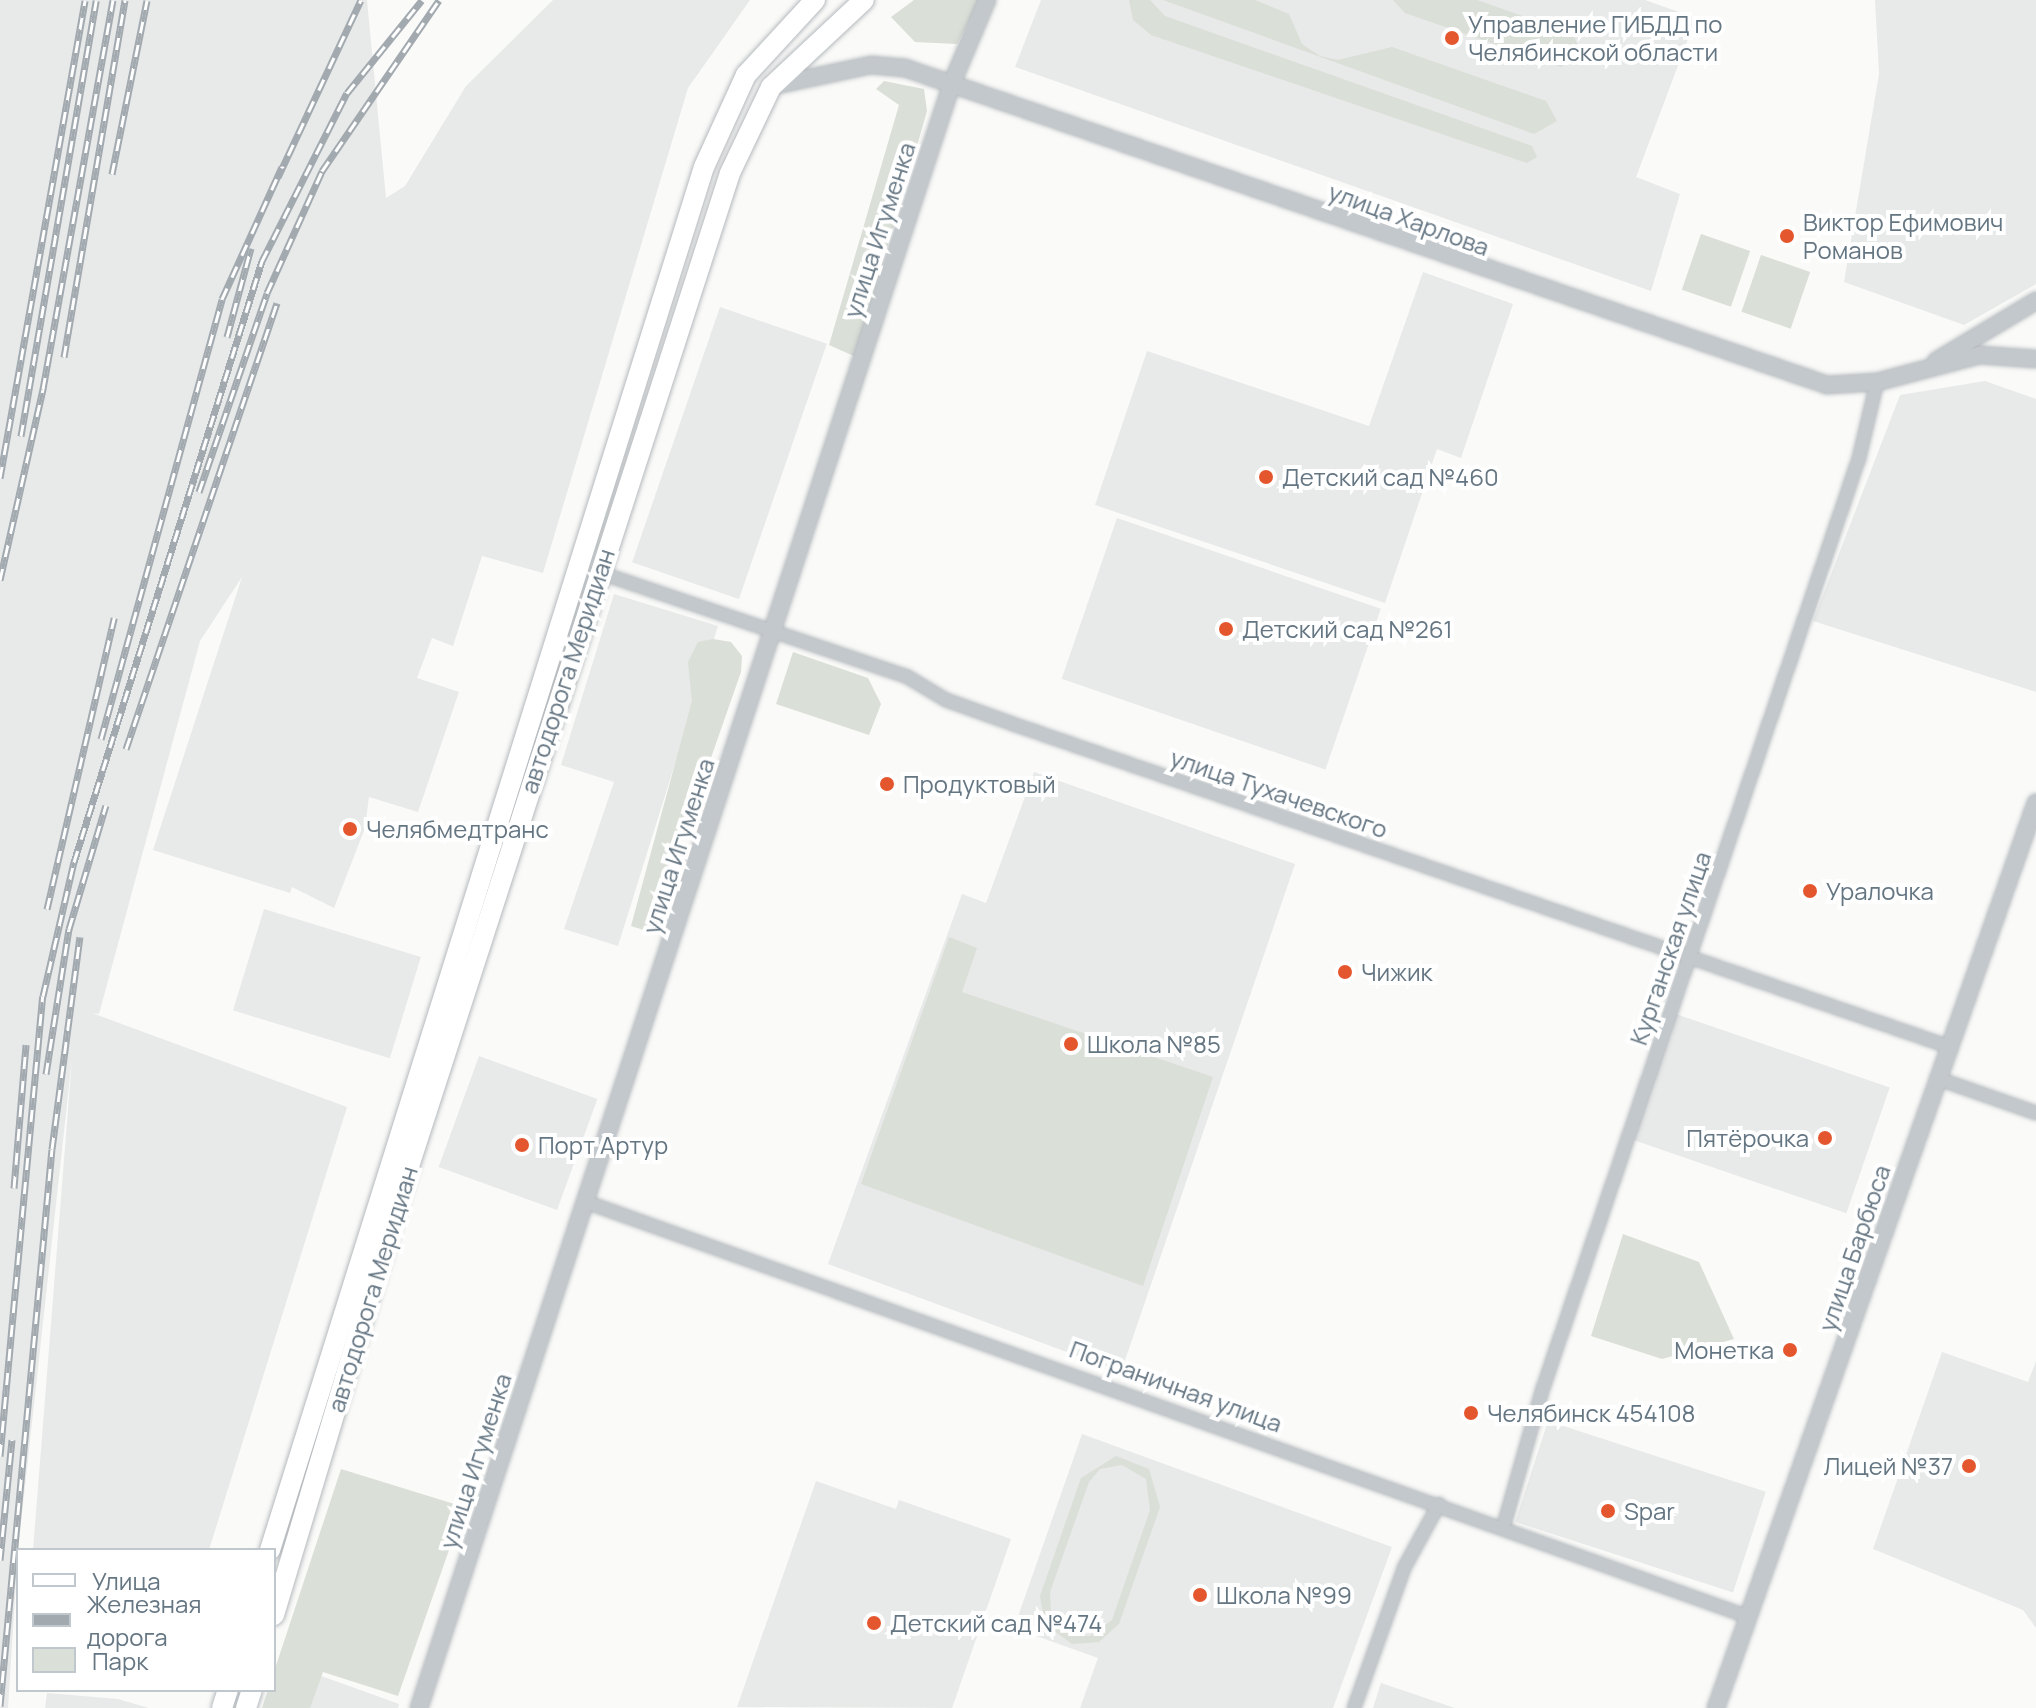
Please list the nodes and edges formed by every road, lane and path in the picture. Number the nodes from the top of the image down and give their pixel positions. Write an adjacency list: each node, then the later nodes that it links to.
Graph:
1 (815, 0): 22 (main road, автодорога Меридиан)
2 (864, 0): 5 (main road, автодорога Меридиан)
3 (987, 0): 4 (street, улица Игуменка)
4 (952, 83): 5 (street, улица Харлова); 11 (street, улица Харлова); 13 (street, улица Игуменка)
5 (771, 87): 12 (main road, автодорога Меридиан)
6 (2036, 301): 7 (street)
7 (2011, 316): 8 (street); 10 (street)
8 (2009, 352): 9 (street, улица Харлова); 10 (street, улица Харлова)
9 (2036, 359)
10 (1917, 373): 11 (street, улица Харлова)
11 (1877, 382): 15 (street, Курганская улица)
12 (598, 572): 13 (street, улица Тухачевского); 23 (main road, автодорога Меридиан)
13 (772, 631): 15 (street, улица Тухачевского); 19 (street, улица Игуменка)
14 (2036, 803): 16 (street, улица Барбюса)
15 (1689, 960): 16 (street, улица Тухачевского); 21 (street, Курганская улица)
16 (1950, 1047): 17 (street, улица Барбюса)
17 (1939, 1079): 18 (street); 24 (street, улица Барбюса)
18 (2036, 1113)
19 (586, 1202): 20 (street, Пограничная улица); 25 (street, улица Игуменка)
20 (1439, 1504): 21 (street, Пограничная улица); 26 (street)
21 (1503, 1528): 24 (street, Пограничная улица)
22 (271, 1548)
23 (276, 1609)
24 (1749, 1617): 27 (street, улица Барбюса)
25 (419, 1708)
26 (1354, 1708)
27 (1716, 1708)

